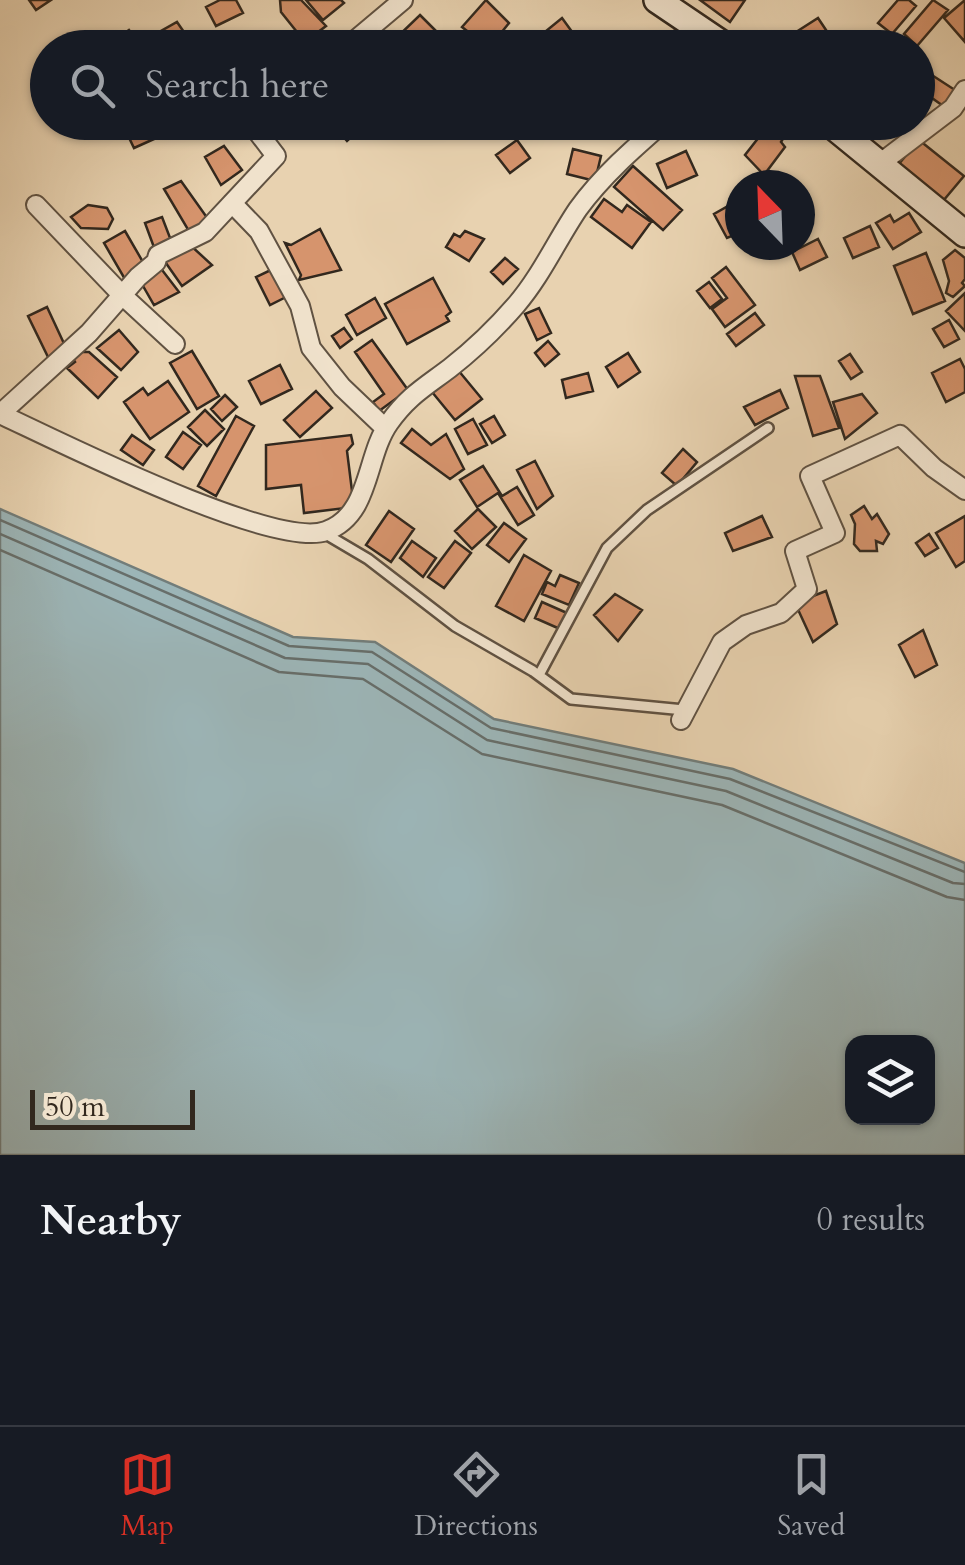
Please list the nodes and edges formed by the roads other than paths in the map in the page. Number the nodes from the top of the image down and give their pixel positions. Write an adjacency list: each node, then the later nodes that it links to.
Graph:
1 (403, 0): 3 (street)
2 (657, 0): 4 (main road)
3 (367, 30)
4 (701, 30)
5 (965, 90): 6 (street)
6 (935, 122)
7 (264, 140): 12 (street)
8 (644, 140): 18 (street)
9 (849, 140): 11 (main road)
10 (911, 140): 11 (street)
11 (878, 164): 14 (main road)
12 (232, 204): 15 (street); 18 (street)
13 (36, 205): 15 (street)
14 (965, 234)
15 (122, 296): 16 (street); 17 (street)
16 (175, 344)
17 (0, 414): 21 (street)
18 (385, 428): 21 (street)
19 (768, 428): 22 (lane)
20 (965, 490): 23 (street)
21 (324, 533): 22 (lane)
22 (539, 675): 23 (lane)
23 (684, 715)

